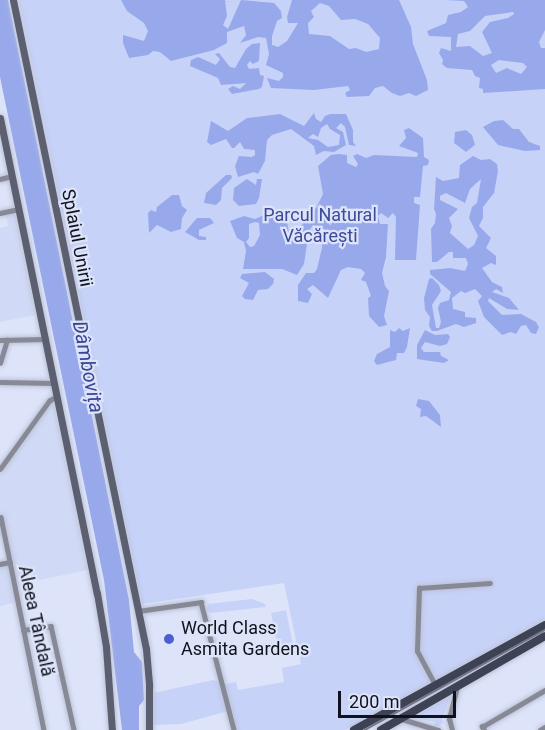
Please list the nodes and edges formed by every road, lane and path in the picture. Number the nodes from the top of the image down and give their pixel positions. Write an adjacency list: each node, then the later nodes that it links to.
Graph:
1 (14, 0): 19 (main road, Splaiul Unirii)
2 (0, 118): 3 (main road)
3 (12, 176): 4 (street); 5 (main road)
4 (0, 179)
5 (19, 210): 6 (street); 7 (main road)
6 (0, 213)
7 (46, 339): 9 (street); 12 (main road)
8 (0, 340): 9 (street)
9 (8, 340): 10 (street)
10 (0, 363)
11 (0, 382): 12 (street)
12 (55, 384): 13 (main road)
13 (57, 396): 14 (street); 33 (main road)
14 (0, 469)
15 (0, 517): 16 (street, Aleea Tândală)
16 (10, 562): 17 (street); 21 (street, Aleea Tândală)
17 (0, 564)
18 (490, 583): 24 (street)
19 (138, 611): 34 (main road, Splaiul Unirii); 35 (street)
20 (545, 625): 24 (main road)
21 (24, 630): 31 (street, Aleea Tândală); 32 (street)
22 (545, 636): 23 (main road)
23 (458, 685): 27 (main road); 28 (street)
24 (436, 687): 26 (main road)
25 (545, 690): 39 (street)
26 (400, 706): 30 (main road); 36 (main road)
27 (402, 717): 30 (main road); 37 (main road); 38 (street)
28 (451, 727): 38 (street)
29 (545, 727): 40 (street)
30 (368, 729)
31 (44, 730)
32 (74, 730)
33 (112, 730)
34 (149, 730)
35 (234, 730)
36 (354, 730)
37 (381, 730)
38 (439, 730)
39 (484, 730)
40 (540, 730)

